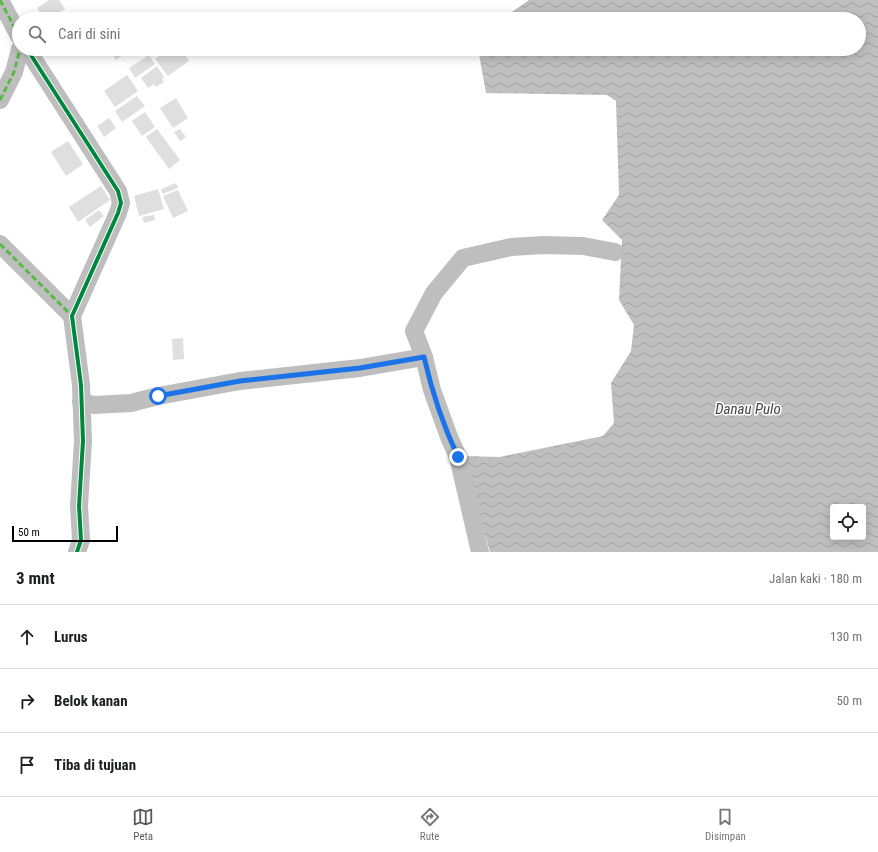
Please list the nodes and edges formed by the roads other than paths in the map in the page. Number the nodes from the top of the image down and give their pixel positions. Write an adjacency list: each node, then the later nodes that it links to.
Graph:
1 (0, 0): 2 (street)
2 (12, 23)
3 (18, 56): 5 (street)
4 (32, 56): 8 (street)
5 (0, 100)
6 (0, 244): 8 (street)
7 (615, 252): 9 (street)
8 (72, 316): 10 (street)
9 (424, 357): 10 (street); 12 (street)
10 (81, 402): 11 (street)
11 (77, 552)
12 (480, 552)

